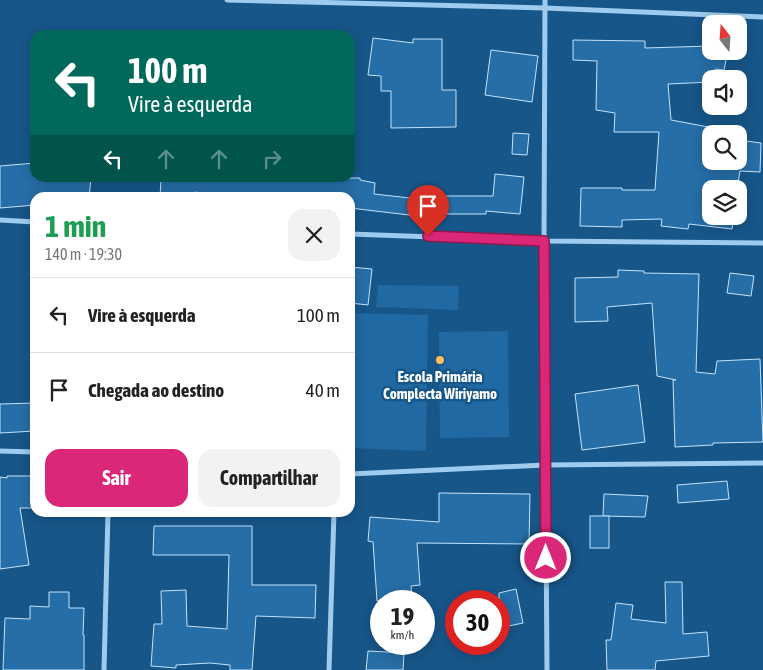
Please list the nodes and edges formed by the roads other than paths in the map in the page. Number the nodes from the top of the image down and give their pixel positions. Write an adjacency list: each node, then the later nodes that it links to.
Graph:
1 (227, 0): 3 (street)
2 (545, 0): 3 (street)
3 (545, 8): 4 (street); 8 (street)
4 (763, 17)
5 (0, 220): 6 (street)
6 (30, 222)
7 (355, 234): 8 (street)
8 (544, 241): 9 (street); 13 (street)
9 (763, 242)
10 (0, 451): 11 (street)
11 (30, 452)
12 (763, 463): 13 (street)
13 (545, 464): 14 (street); 19 (street)
14 (355, 474)
15 (108, 517): 17 (street)
16 (334, 517): 18 (street)
17 (104, 670)
18 (329, 670)
19 (547, 670)

